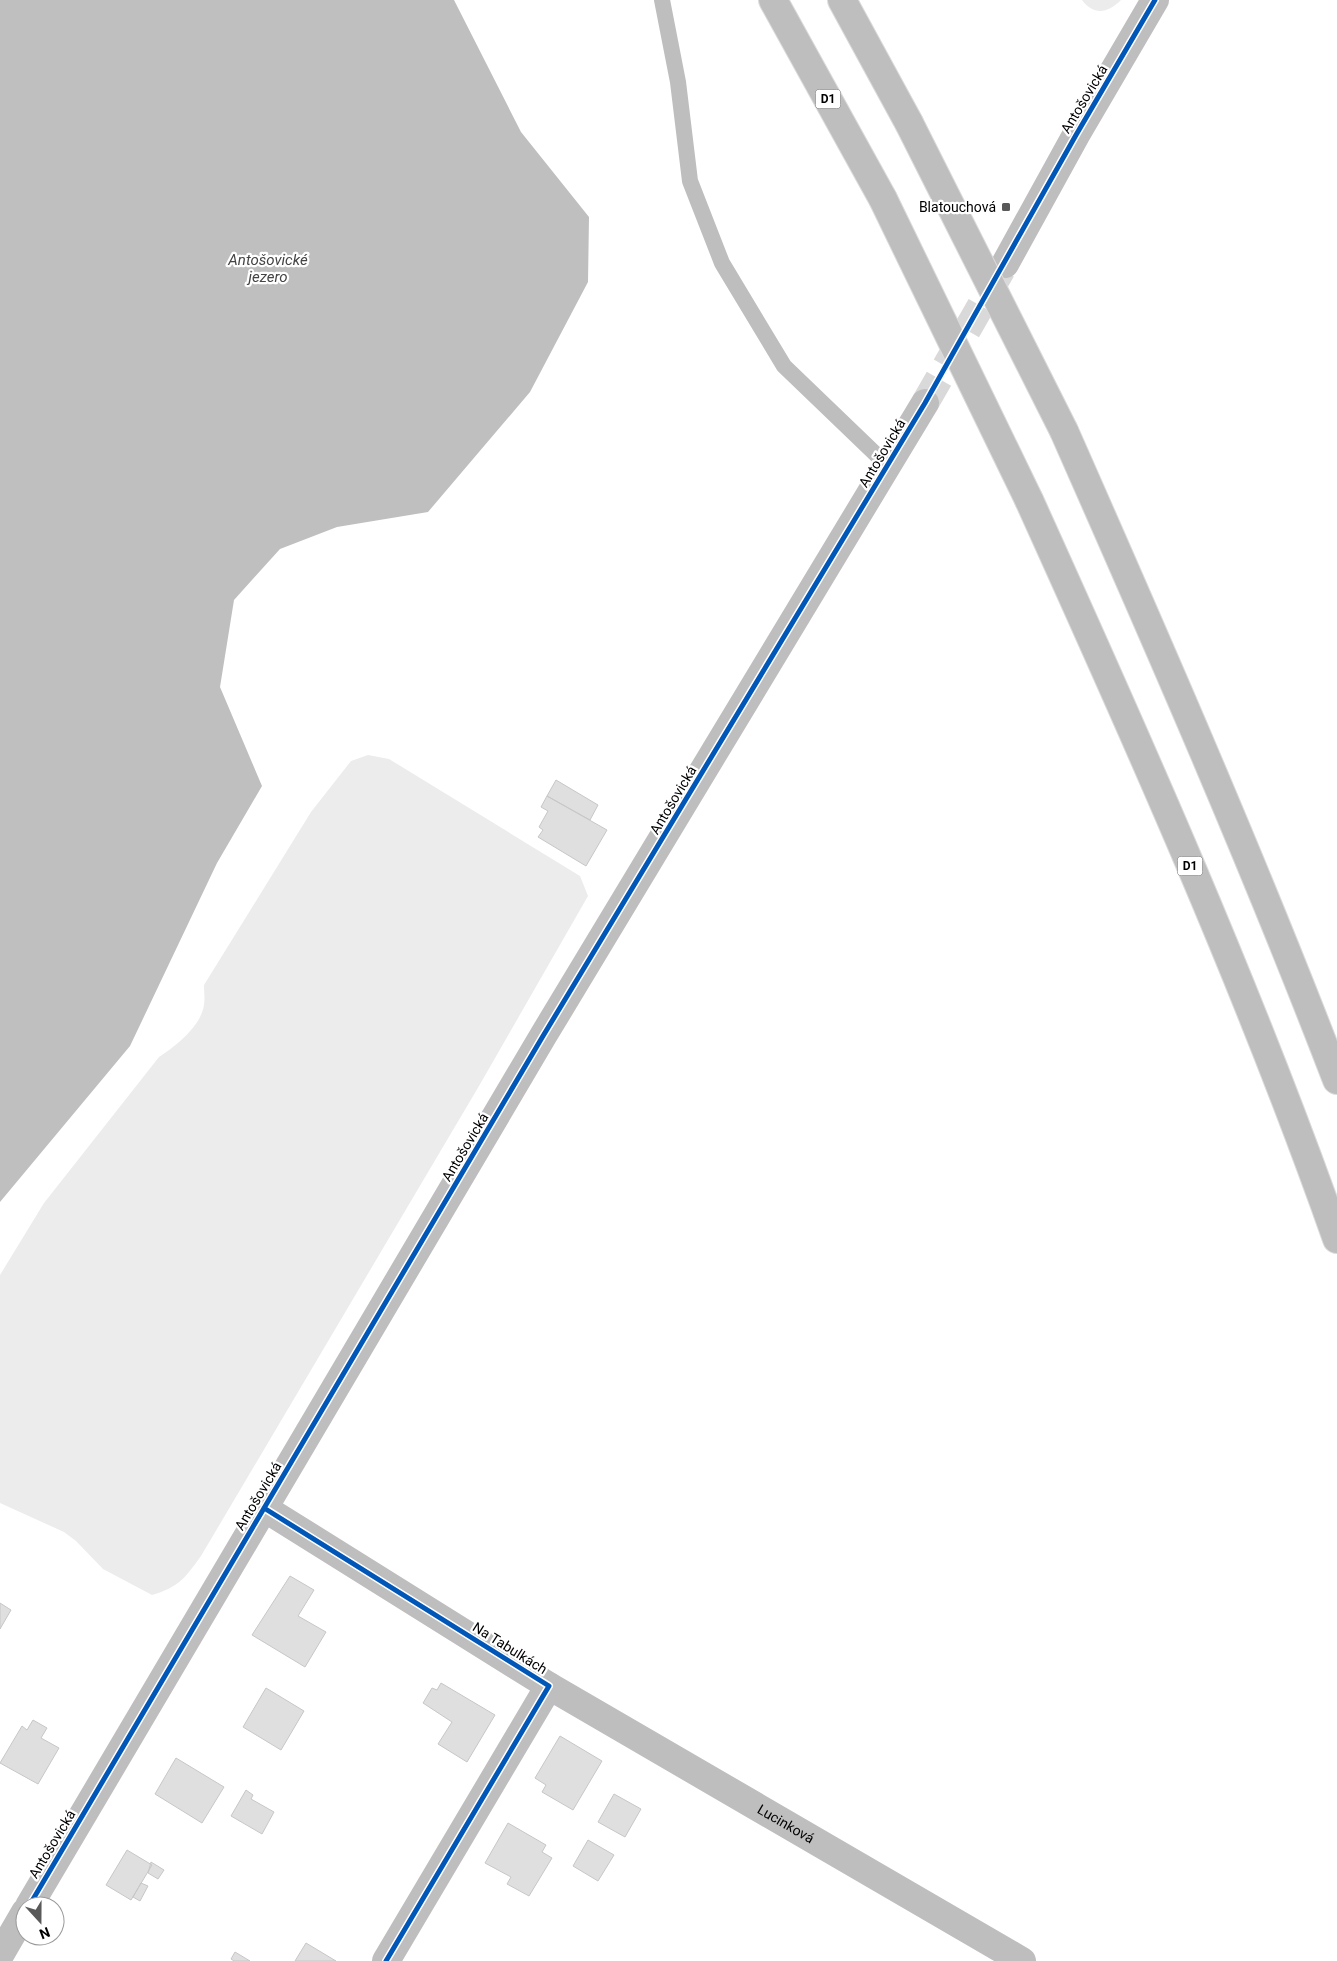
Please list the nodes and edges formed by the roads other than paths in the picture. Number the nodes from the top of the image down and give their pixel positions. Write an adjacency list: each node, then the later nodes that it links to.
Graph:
1 (662, 0): 7 (lane)
2 (773, 0): 9 (main road, D1, bridge)
3 (842, 0): 8 (main road, bridge)
4 (1155, 0): 5 (main road, Antošovická)
5 (1005, 264)
6 (925, 403): 7 (main road, Antošovická)
7 (887, 465): 10 (main road, Antošovická)
8 (1337, 1080)
9 (1337, 1239)
10 (264, 1508): 11 (main road, Na Tabulkách); 12 (main road, Antošovická)
11 (549, 1686): 15 (main road, Na Tabulkách); 16 (main road, Lucinková)
12 (35, 1896)
13 (15, 1929): 14 (main road)
14 (0, 1954)
15 (386, 1961)
16 (1022, 1961)

